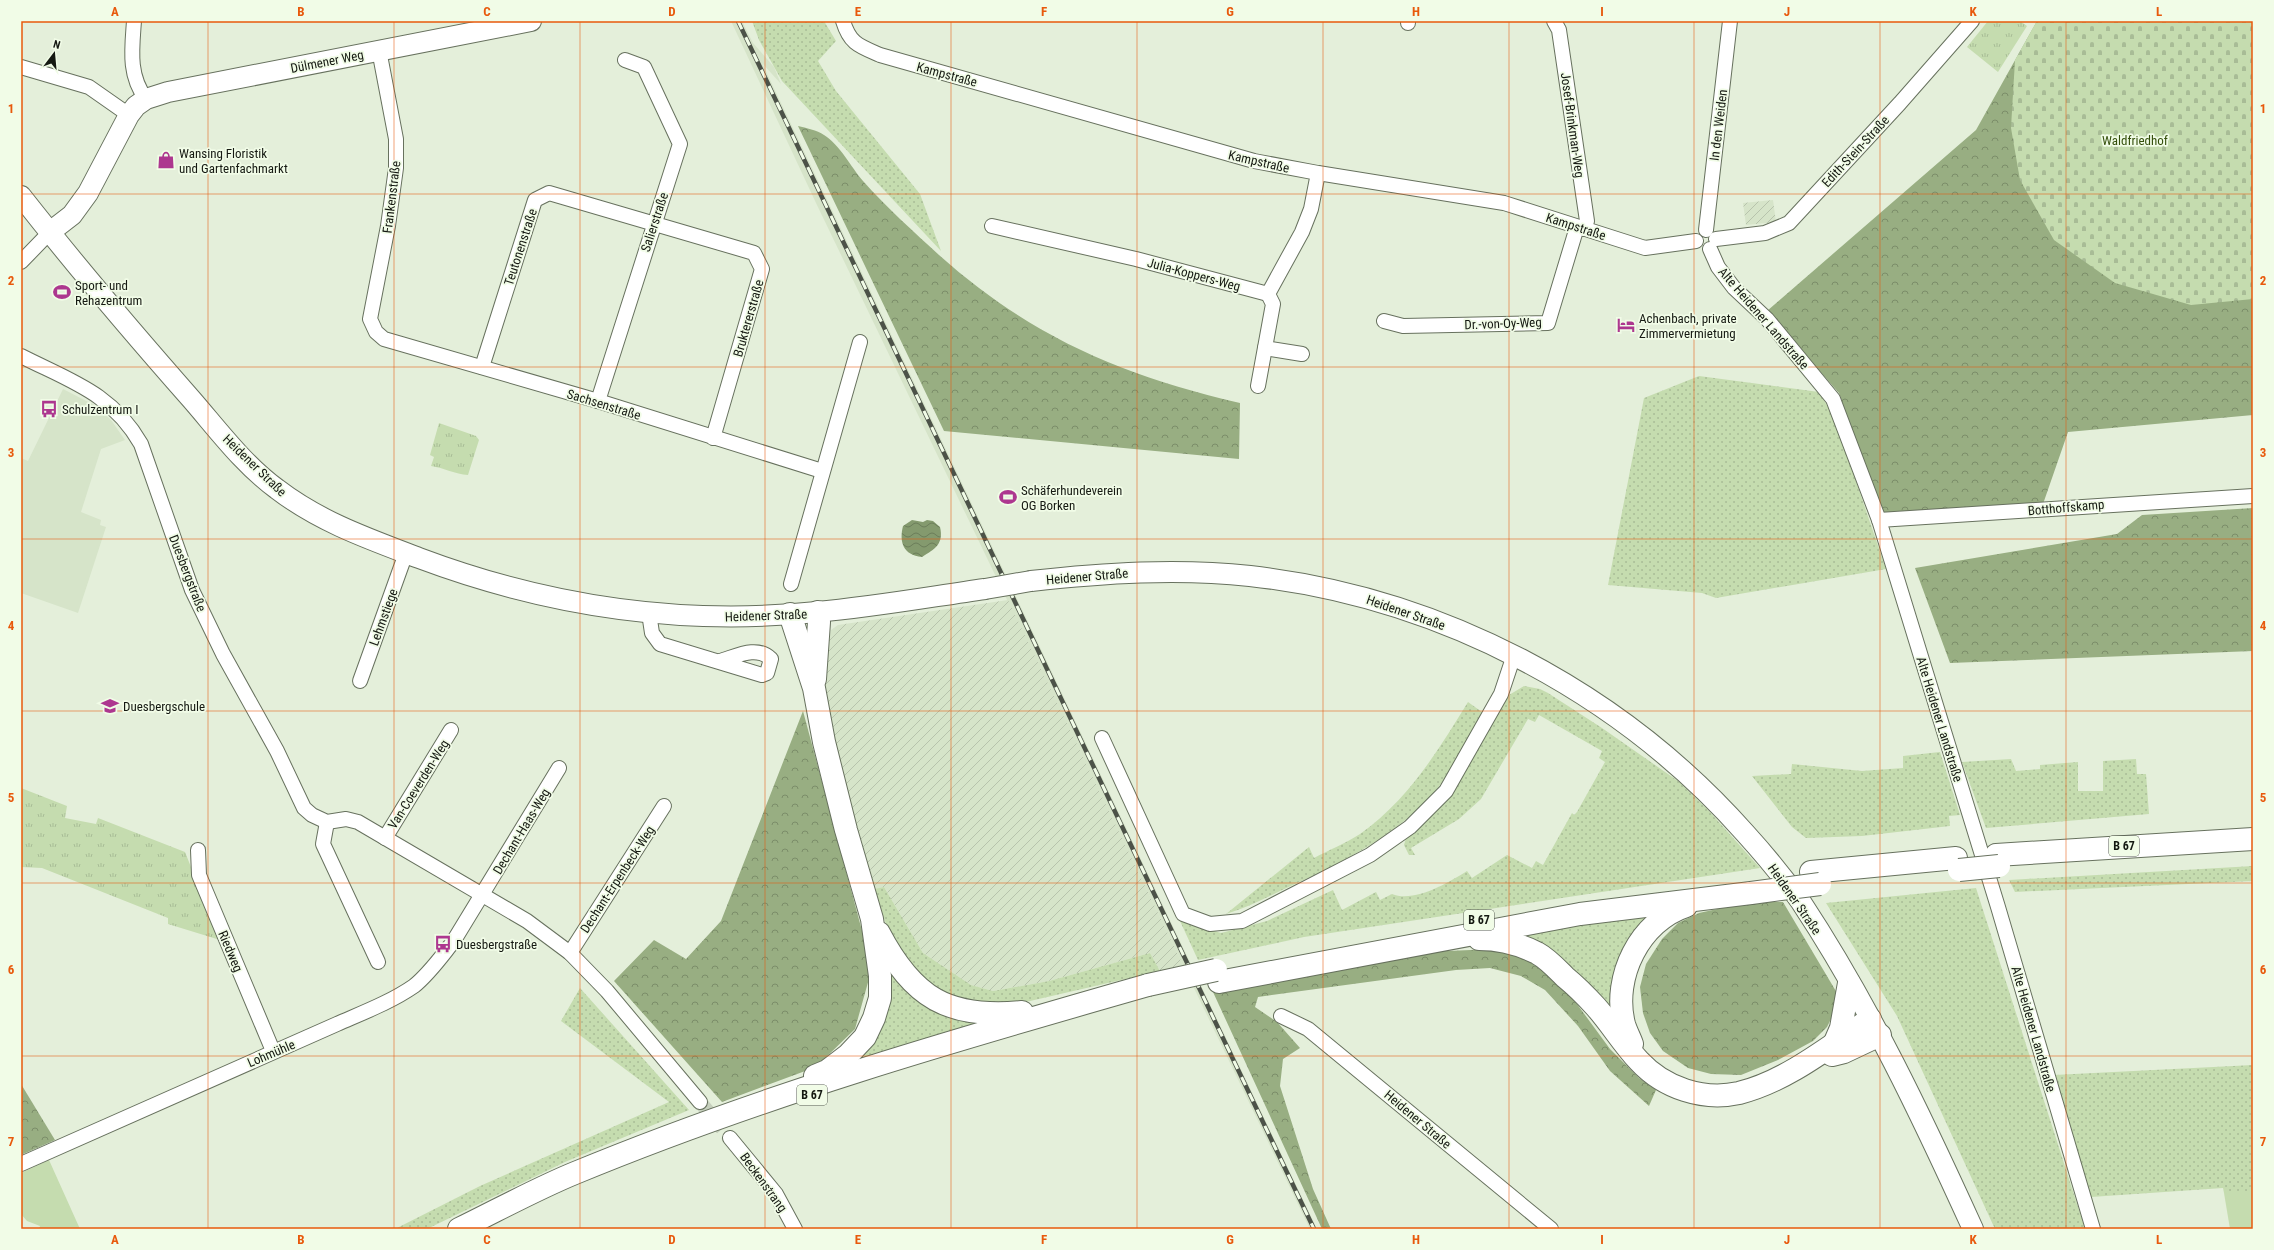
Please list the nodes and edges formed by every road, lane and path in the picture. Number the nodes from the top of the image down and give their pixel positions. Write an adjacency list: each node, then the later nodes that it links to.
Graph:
1 (134, 21): 10 (street)
2 (531, 21): 7 (main road, Dülmener Weg)
3 (843, 21): 12 (street, Kampstraße)
4 (1554, 21): 16 (street, Josef-Brinkman-Weg)
5 (1730, 21): 18 (street, In den Weiden)
6 (1972, 21): 18 (street, Edith-Stein-Straße)
7 (379, 50): 10 (main road, Dülmener Weg); 22 (street, Frankenstraße)
8 (625, 60): 14 (street, Salierstraße)
9 (21, 67): 11 (street)
10 (146, 99): 11 (main road, Dülmener Weg)
11 (129, 115): 17 (main road, Dülmener Weg)
12 (1318, 173): 16 (street, Kampstraße); 20 (street)
13 (21, 196): 17 (main road, Heidener Straße)
14 (654, 224): 27 (street, Teutonenstraße); 29 (street, Salierstraße); 30 (street, Bruktererstraße)
15 (992, 226): 20 (street, Julia-Koppers-Weg)
16 (1581, 228): 18 (street, Kampstraße); 21 (street, Dr.-von-Oy-Weg)
17 (50, 232): 19 (street); 34 (main road, Heidener Straße)
18 (1710, 240): 33 (street, Alte Heidener Landstraße)
19 (21, 262)
20 (1268, 294): 24 (street)
21 (1384, 322)
22 (384, 339): 27 (street, Sachsenstraße)
23 (860, 342): 31 (street)
24 (1265, 348): 25 (street); 28 (street)
25 (1302, 354)
26 (21, 356): 47 (street, Duesbergstraße)
27 (482, 367): 29 (street, Sachsenstraße)
28 (1258, 386)
29 (598, 401): 30 (street, Sachsenstraße)
30 (713, 438): 31 (street, Sachsenstraße)
31 (822, 471): 35 (street)
32 (2253, 496): 33 (street, Botthoffskamp)
33 (1879, 520): 78 (street, Alte Heidener Landstraße)
34 (406, 553): 37 (main road, Heidener Straße); 41 (street, Lehmstiege)
35 (791, 584)
36 (818, 612): 38 (main road, Heidener Straße); 39 (main road, Heidener Straße, bridge); 42 (highway)
37 (649, 613): 38 (main road, Heidener Straße); 40 (street)
38 (790, 614): 42 (highway)
39 (1514, 655): 44 (street); 60 (main road, Heidener Straße)
40 (720, 661)
41 (360, 681)
42 (814, 688): 55 (highway)
43 (451, 730): 48 (street, Van-Coeverden-Weg)
44 (1102, 738)
45 (559, 768): 54 (street, Dechant-Haas-Weg)
46 (664, 806): 57 (street, Dechant-Erpenbeck-Weg)
47 (326, 822): 48 (street); 58 (street)
48 (385, 838): 54 (street)
49 (2253, 839): 52 (highway, B 67)
50 (198, 850): 66 (street, Riedweg)
51 (2253, 850): 52 (highway, B 67)
52 (1998, 861): 53 (highway, B 67, bridge)
53 (1748, 887): 56 (highway, B 67); 59 (highway, B 67); 68 (highway)
54 (483, 894): 57 (street); 66 (street, Lohmühle)
55 (872, 919): 62 (highway); 70 (highway)
56 (1430, 941): 59 (highway, B 67); 68 (highway)
57 (570, 953): 69 (street)
58 (378, 962)
59 (1217, 976): 61 (highway, B 67)
60 (1849, 983): 64 (main road, Heidener Straße); 65 (highway)
61 (1150, 990): 62 (highway, B 67); 74 (highway, B 67)
62 (1065, 1009): 70 (highway, B 67)
63 (1280, 1016): 76 (street, Heidener Straße)
64 (1875, 1027): 65 (highway); 67 (highway); 77 (main road, Heidener Straße)
65 (1835, 1042): 67 (highway)
66 (273, 1051): 72 (street, Lohmühle)
67 (1805, 1061): 68 (highway)
68 (1640, 1062)
69 (700, 1102)
70 (741, 1109): 73 (highway, B 67)
71 (730, 1138): 75 (street, Beckenstrang)
72 (21, 1164)
73 (459, 1229)
74 (486, 1229)
75 (795, 1229)
76 (1551, 1229)
77 (1973, 1229)
78 (2093, 1229)

